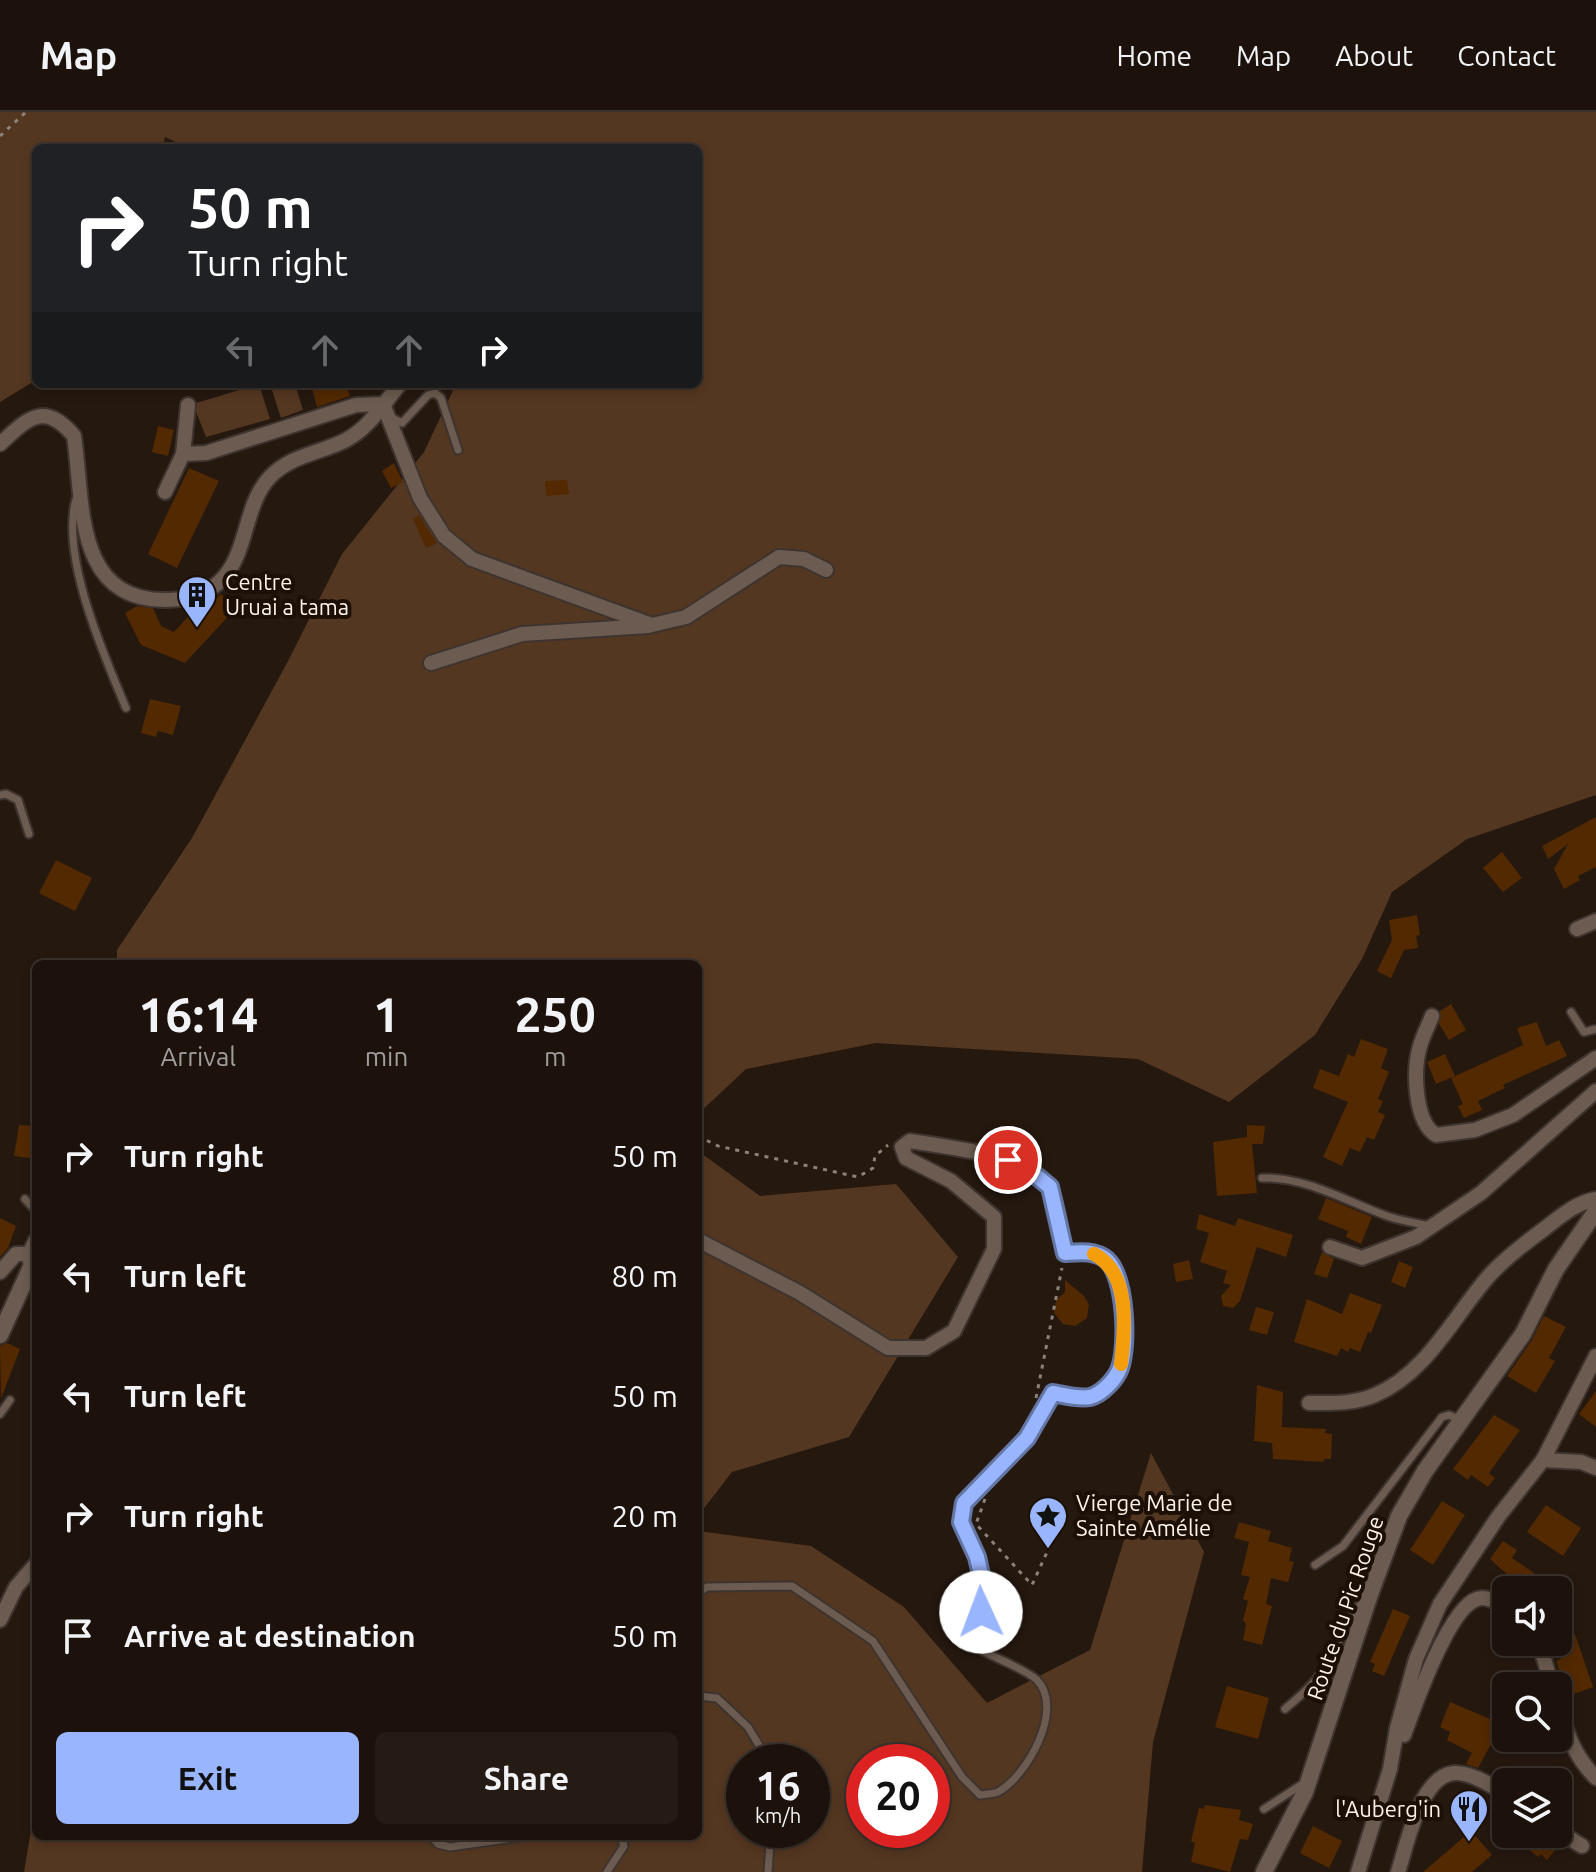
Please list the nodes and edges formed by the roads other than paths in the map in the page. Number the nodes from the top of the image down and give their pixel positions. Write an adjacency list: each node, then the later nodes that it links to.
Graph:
1 (398, 388): 3 (street)
2 (188, 405): 6 (street)
3 (386, 410): 5 (lane); 6 (street); 7 (street); 10 (street)
4 (0, 444): 7 (street)
5 (458, 450)
6 (183, 454): 8 (street)
7 (80, 486): 12 (lane)
8 (165, 492)
9 (826, 570): 10 (street)
10 (652, 625): 11 (street)
11 (431, 663)
12 (126, 708)
13 (0, 795): 14 (lane)
14 (29, 834)
15 (1596, 921): 16 (street)
16 (1577, 929)
17 (1571, 1012): 19 (lane)
18 (1432, 1016): 20 (street)
19 (1596, 1029)
20 (1596, 1058)
21 (1596, 1091): 27 (street)
22 (1262, 1178): 27 (lane)
23 (25, 1199): 25 (lane)
24 (1596, 1199): 36 (street)
25 (32, 1207)
26 (1596, 1211): 38 (street, Route du Pic Rouge)
27 (1430, 1226): 30 (street)
28 (702, 1242): 34 (street)
29 (32, 1247): 31 (street); 32 (street)
30 (1330, 1247)
31 (0, 1272)
32 (0, 1335)
33 (1596, 1356): 39 (street)
34 (1053, 1393): 43 (lane)
35 (10, 1400): 37 (lane)
36 (1309, 1403)
37 (0, 1414)
38 (1463, 1421): 41 (lane); 44 (street, Route du Pic Rouge)
39 (1543, 1460): 40 (street); 51 (street)
40 (1596, 1468)
41 (1315, 1565)
42 (32, 1569): 46 (street)
43 (702, 1590)
44 (1369, 1597): 48 (lane); 53 (street, Route du Pic Rouge)
45 (1492, 1601): 51 (street)
46 (0, 1620)
47 (702, 1696): 49 (lane)
48 (1285, 1709)
49 (758, 1744)
50 (1572, 1745): 52 (street)
51 (1390, 1769): 65 (street)
52 (1596, 1778)
53 (1308, 1785): 55 (lane); 64 (street, Route du Pic Rouge)
54 (1492, 1786): 66 (street)
55 (1264, 1809)
56 (434, 1840): 57 (lane)
57 (500, 1840)
58 (622, 1840): 62 (lane)
59 (1572, 1840): 60 (street)
60 (1582, 1846)
61 (770, 1848): 63 (lane)
62 (607, 1872)
63 (768, 1872)
64 (1264, 1872)
65 (1358, 1872)
66 (1398, 1872)

